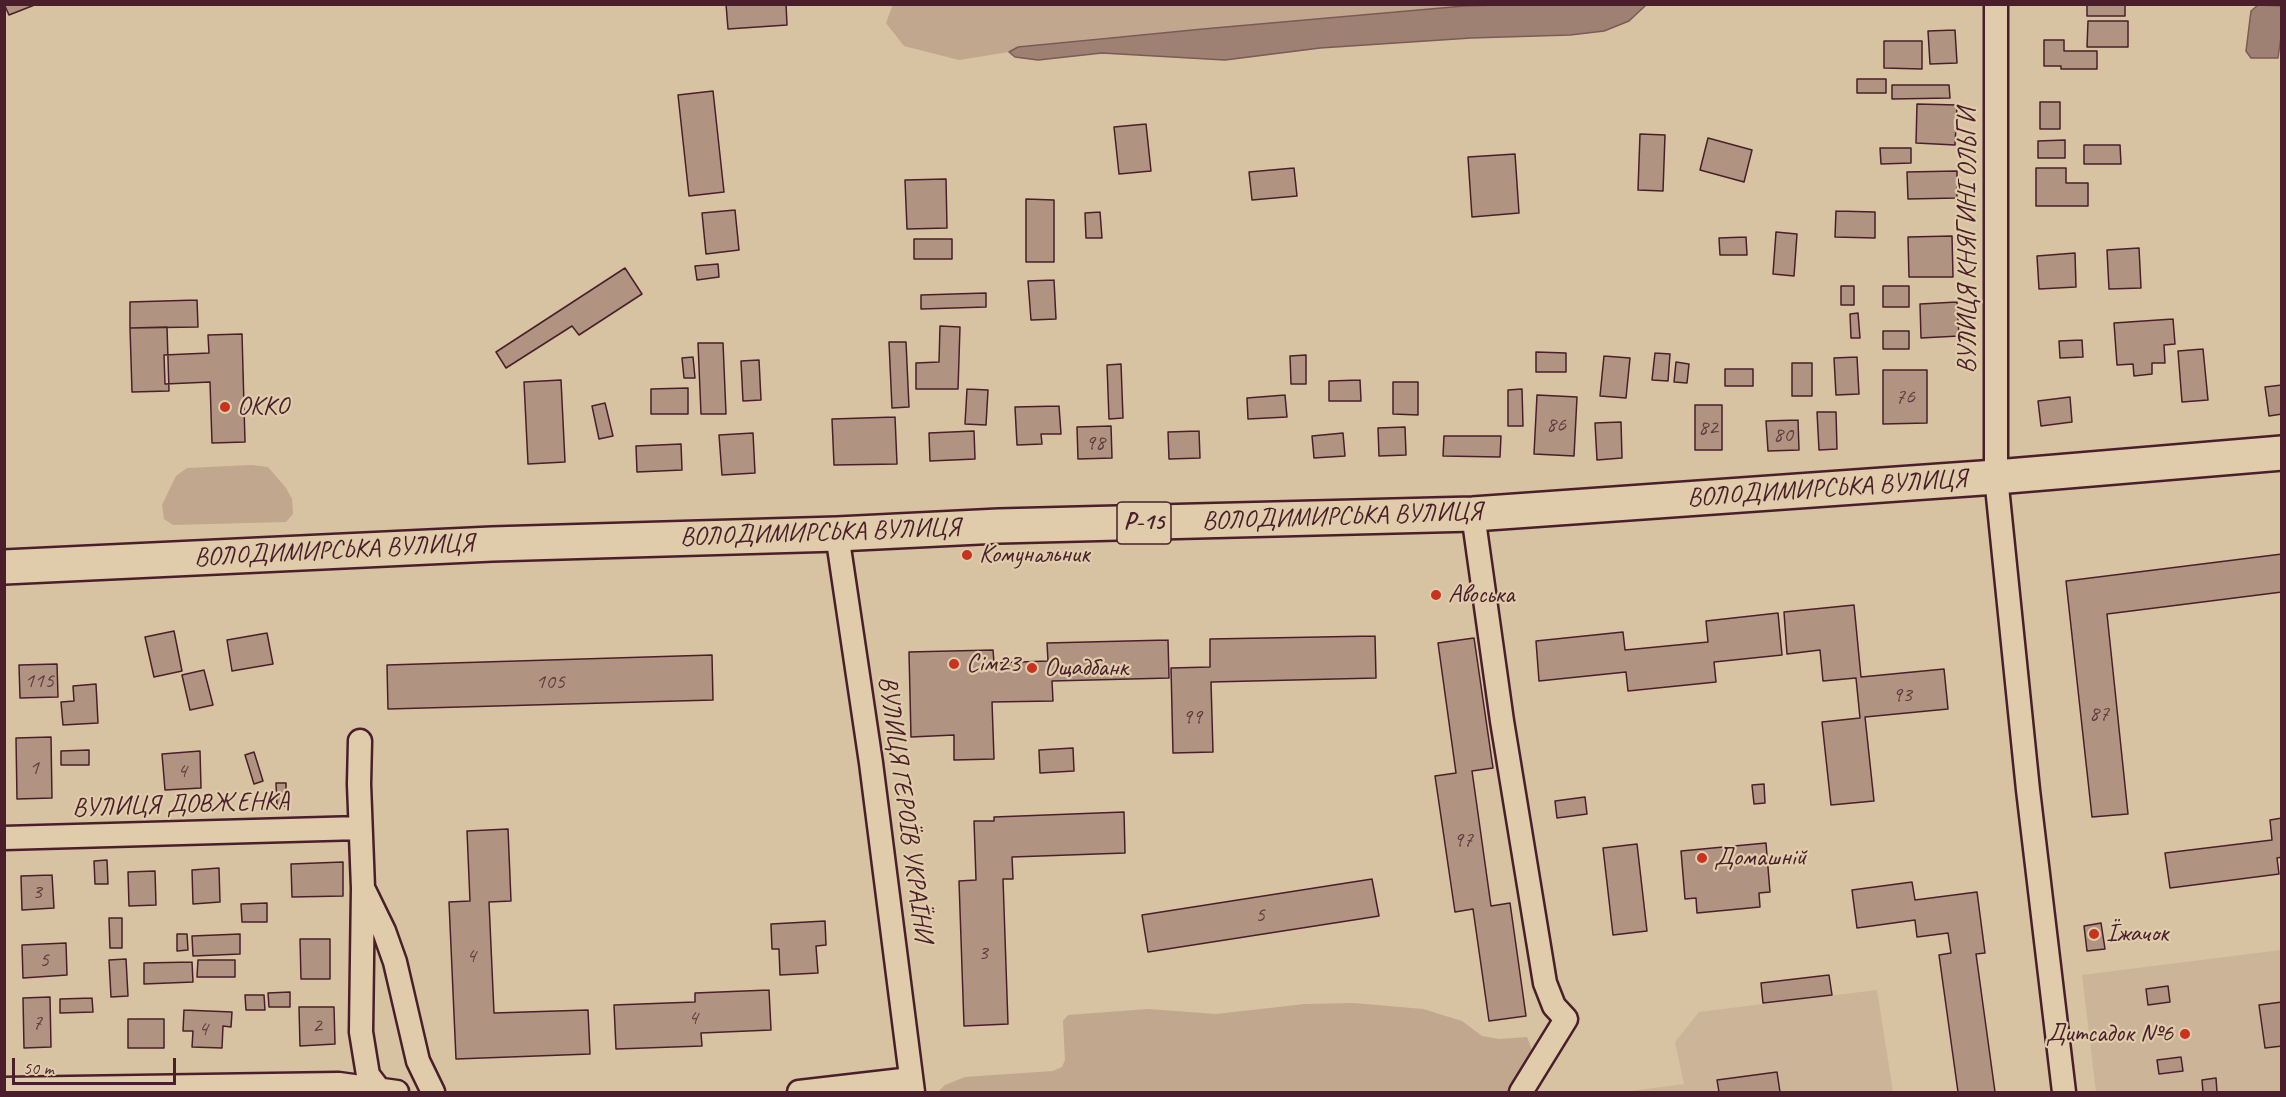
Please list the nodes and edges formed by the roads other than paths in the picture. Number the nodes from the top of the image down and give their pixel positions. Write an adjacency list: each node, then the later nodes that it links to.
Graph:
1 (1996, 4): 3 (street, ВУЛИЦЯ КНЯГИНІ ОЛЬГИ)
2 (2282, 453): 3 (main road, ВОЛОДИМИРСЬКА ВУЛИЦЯ / Р-15)
3 (1996, 477): 4 (main road, ВОЛОДИМИРСЬКА ВУЛИЦЯ / Р-15); 17 (street, ВУЛИЦЯ КНЯГИНІ ОЛЬГИ)
4 (1473, 514): 5 (main road, ВОЛОДИМИРСЬКА ВУЛИЦЯ / Р-15); 16 (street)
5 (837, 534): 6 (main road, ВОЛОДИМИРСЬКА ВУЛИЦЯ / Р-15); 11 (street, ВУЛИЦЯ ГЕРОЇВ УКРАЇНИ)
6 (4, 567)
7 (360, 741): 8 (street)
8 (360, 828): 9 (street, ВУЛИЦЯ ДОВЖЕНКА); 10 (street)
9 (4, 838)
10 (363, 888): 13 (street); 14 (street)
11 (912, 1085): 15 (street)
12 (4, 1089): 13 (street)
13 (387, 1090)
14 (433, 1092)
15 (799, 1092)
16 (1521, 1092)
17 (2064, 1092)

